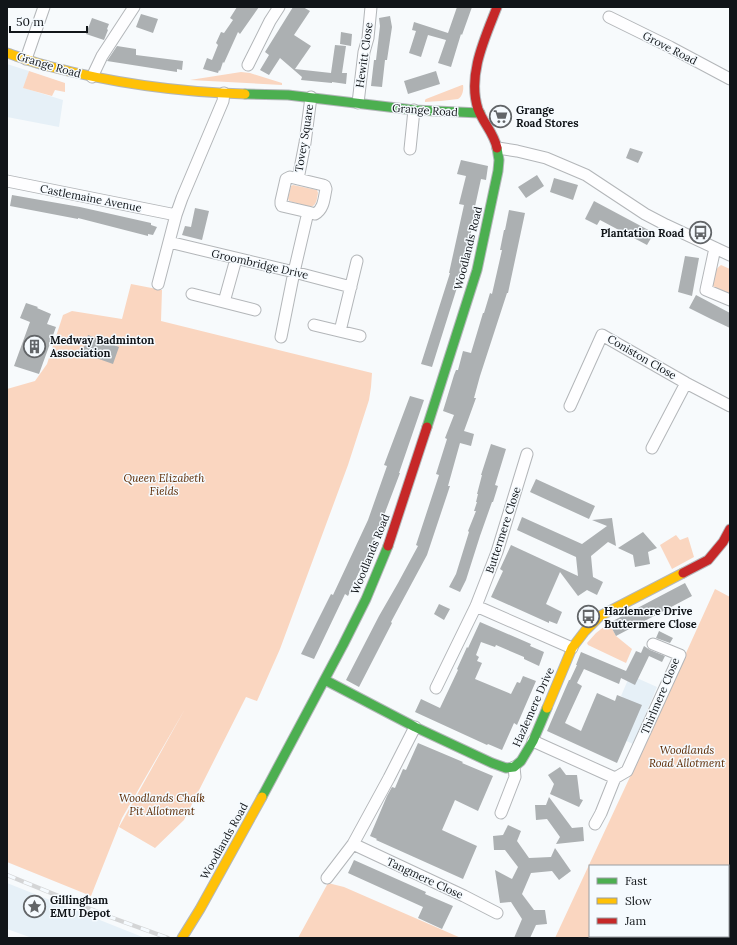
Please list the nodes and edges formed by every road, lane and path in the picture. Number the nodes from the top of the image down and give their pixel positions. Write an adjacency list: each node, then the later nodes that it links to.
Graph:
1 (44, 7): 8 (street)
2 (134, 7): 10 (street, Grange Road)
3 (280, 7): 9 (street)
4 (371, 7): 14 (street, Hewitt Close)
5 (497, 7): 16 (street)
6 (610, 17): 11 (street, Grove Road)
7 (7, 53): 8 (street, Grange Road)
8 (26, 59): 10 (street, Grange Road)
9 (248, 65)
10 (92, 77): 12 (street, Grange Road)
11 (730, 79)
12 (224, 93): 13 (street, Grange Road); 22 (street)
13 (311, 98): 14 (street, Grange Road); 19 (street, Tovey Square)
14 (358, 104): 15 (street, Grange Road)
15 (414, 110): 16 (street, Grange Road); 18 (street)
16 (480, 113): 17 (street)
17 (498, 148): 24 (street); 48 (street, Woodlands Road)
18 (410, 149)
19 (298, 178): 21 (street, Tovey Square); 21 (street, Tovey Square)
20 (7, 181): 22 (street, Castlemaine Avenue)
21 (308, 212): 28 (street)
22 (176, 215): 23 (street)
23 (169, 242): 26 (street, Groombridge Drive); 29 (street)
24 (715, 248): 25 (street); 32 (street)
25 (730, 255)
26 (236, 258): 28 (street, Groombridge Drive); 33 (street)
27 (357, 261): 30 (street)
28 (294, 272): 30 (street, Groombridge Drive); 38 (street)
29 (158, 284)
30 (351, 287): 36 (street)
31 (192, 294): 33 (street)
32 (730, 300)
33 (224, 302): 34 (street)
34 (255, 310)
35 (314, 324): 36 (street)
36 (340, 331): 37 (street)
37 (360, 336)
38 (280, 337)
39 (686, 383): 40 (street, Coniston Close); 41 (street, Coniston Close); 42 (street, Coniston Close)
40 (570, 406)
41 (730, 406)
42 (652, 448)
43 (527, 454): 45 (street, Buttermere Close)
44 (730, 529): 47 (street, Hazlemere Drive)
45 (476, 606): 47 (street); 49 (street, Buttermere Close)
46 (653, 644): 53 (street, Thirlmere Close)
47 (572, 648): 51 (street, Hazlemere Drive)
48 (325, 680): 50 (street); 59 (street, Woodlands Road)
49 (436, 688)
50 (415, 727): 52 (street); 56 (street)
51 (533, 741): 52 (street, Hazlemere Drive); 53 (street)
52 (514, 767): 54 (street)
53 (616, 778): 55 (street, Thirlmere Close)
54 (501, 813)
55 (595, 824)
56 (353, 844): 57 (street); 58 (street, Tangmere Close)
57 (328, 878)
58 (497, 913)
59 (182, 938)

